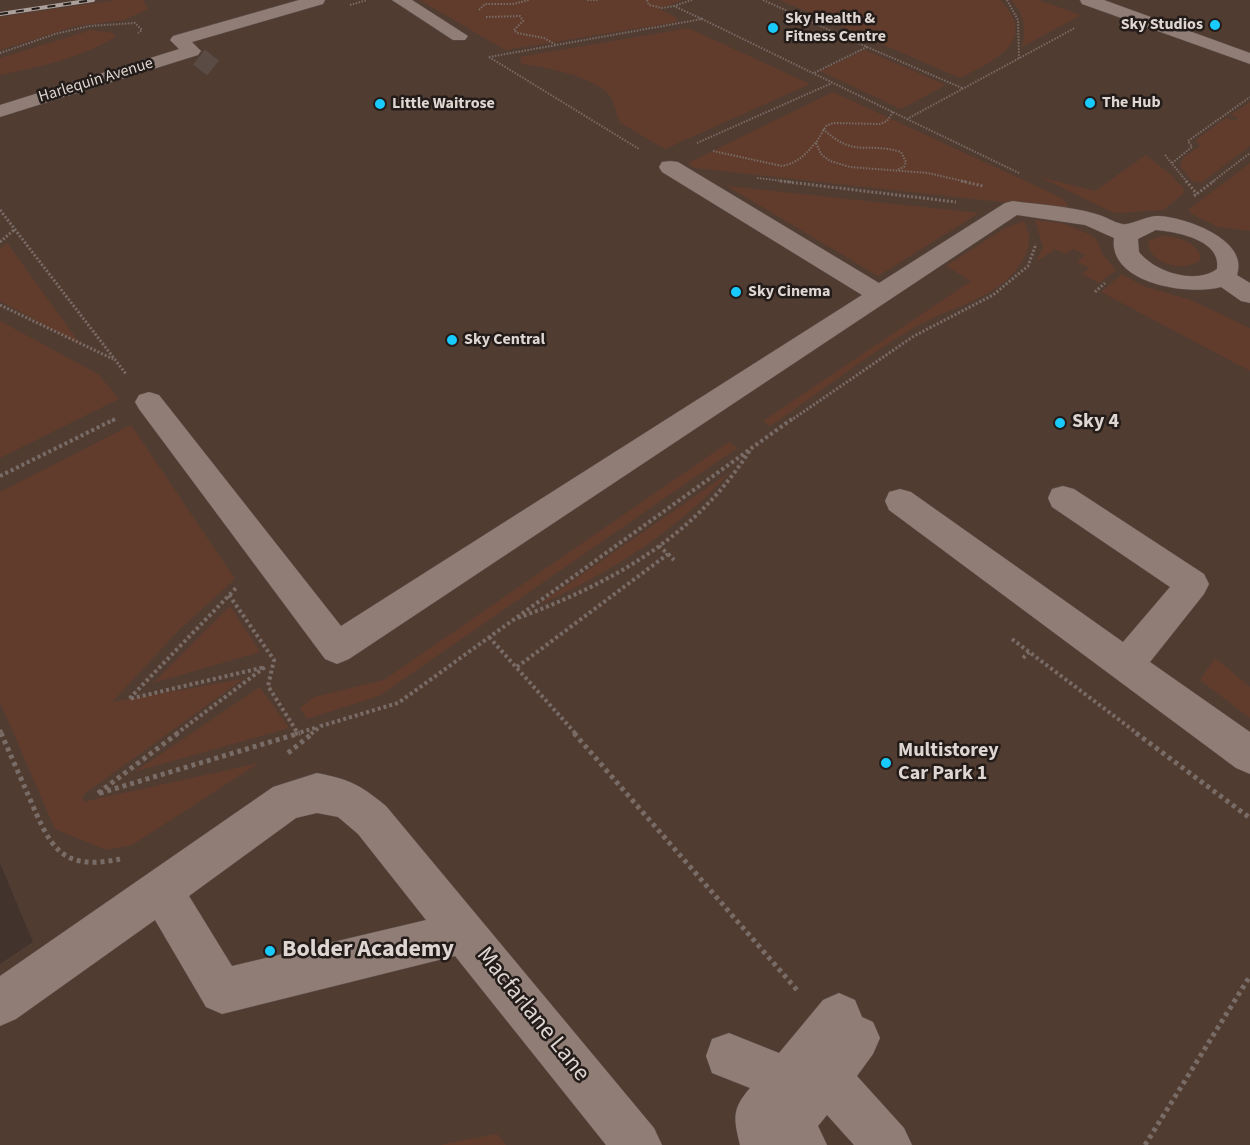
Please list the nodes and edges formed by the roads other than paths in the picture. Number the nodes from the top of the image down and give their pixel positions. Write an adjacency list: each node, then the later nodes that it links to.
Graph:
1 (317, 0): 6 (street, Harlequin Avenue)
2 (400, 0): 4 (street)
3 (1088, 0): 5 (street)
4 (459, 36)
5 (1250, 59)
6 (0, 111)
7 (665, 164): 10 (street)
8 (1126, 235): 9 (street); 9 (street); 10 (street)
9 (1224, 277): 11 (street)
10 (880, 295): 14 (street)
11 (1250, 295)
12 (148, 402): 14 (street)
13 (654, 409): 14 (street)
14 (677, 427)
15 (1063, 498): 17 (street)
16 (900, 501): 17 (street)
17 (1126, 665): 18 (street)
18 (1250, 755)
19 (160, 890): 20 (street); 20 (street, Macfarlane Lane); 21 (street, Macfarlane Lane)
20 (465, 932): 25 (street, Macfarlane Lane)
21 (0, 1003)
22 (842, 1027): 24 (street)
23 (729, 1056): 24 (street)
24 (810, 1087): 26 (street); 27 (street); 28 (street)
25 (637, 1145)
26 (765, 1145)
27 (802, 1145)
28 (887, 1145)

